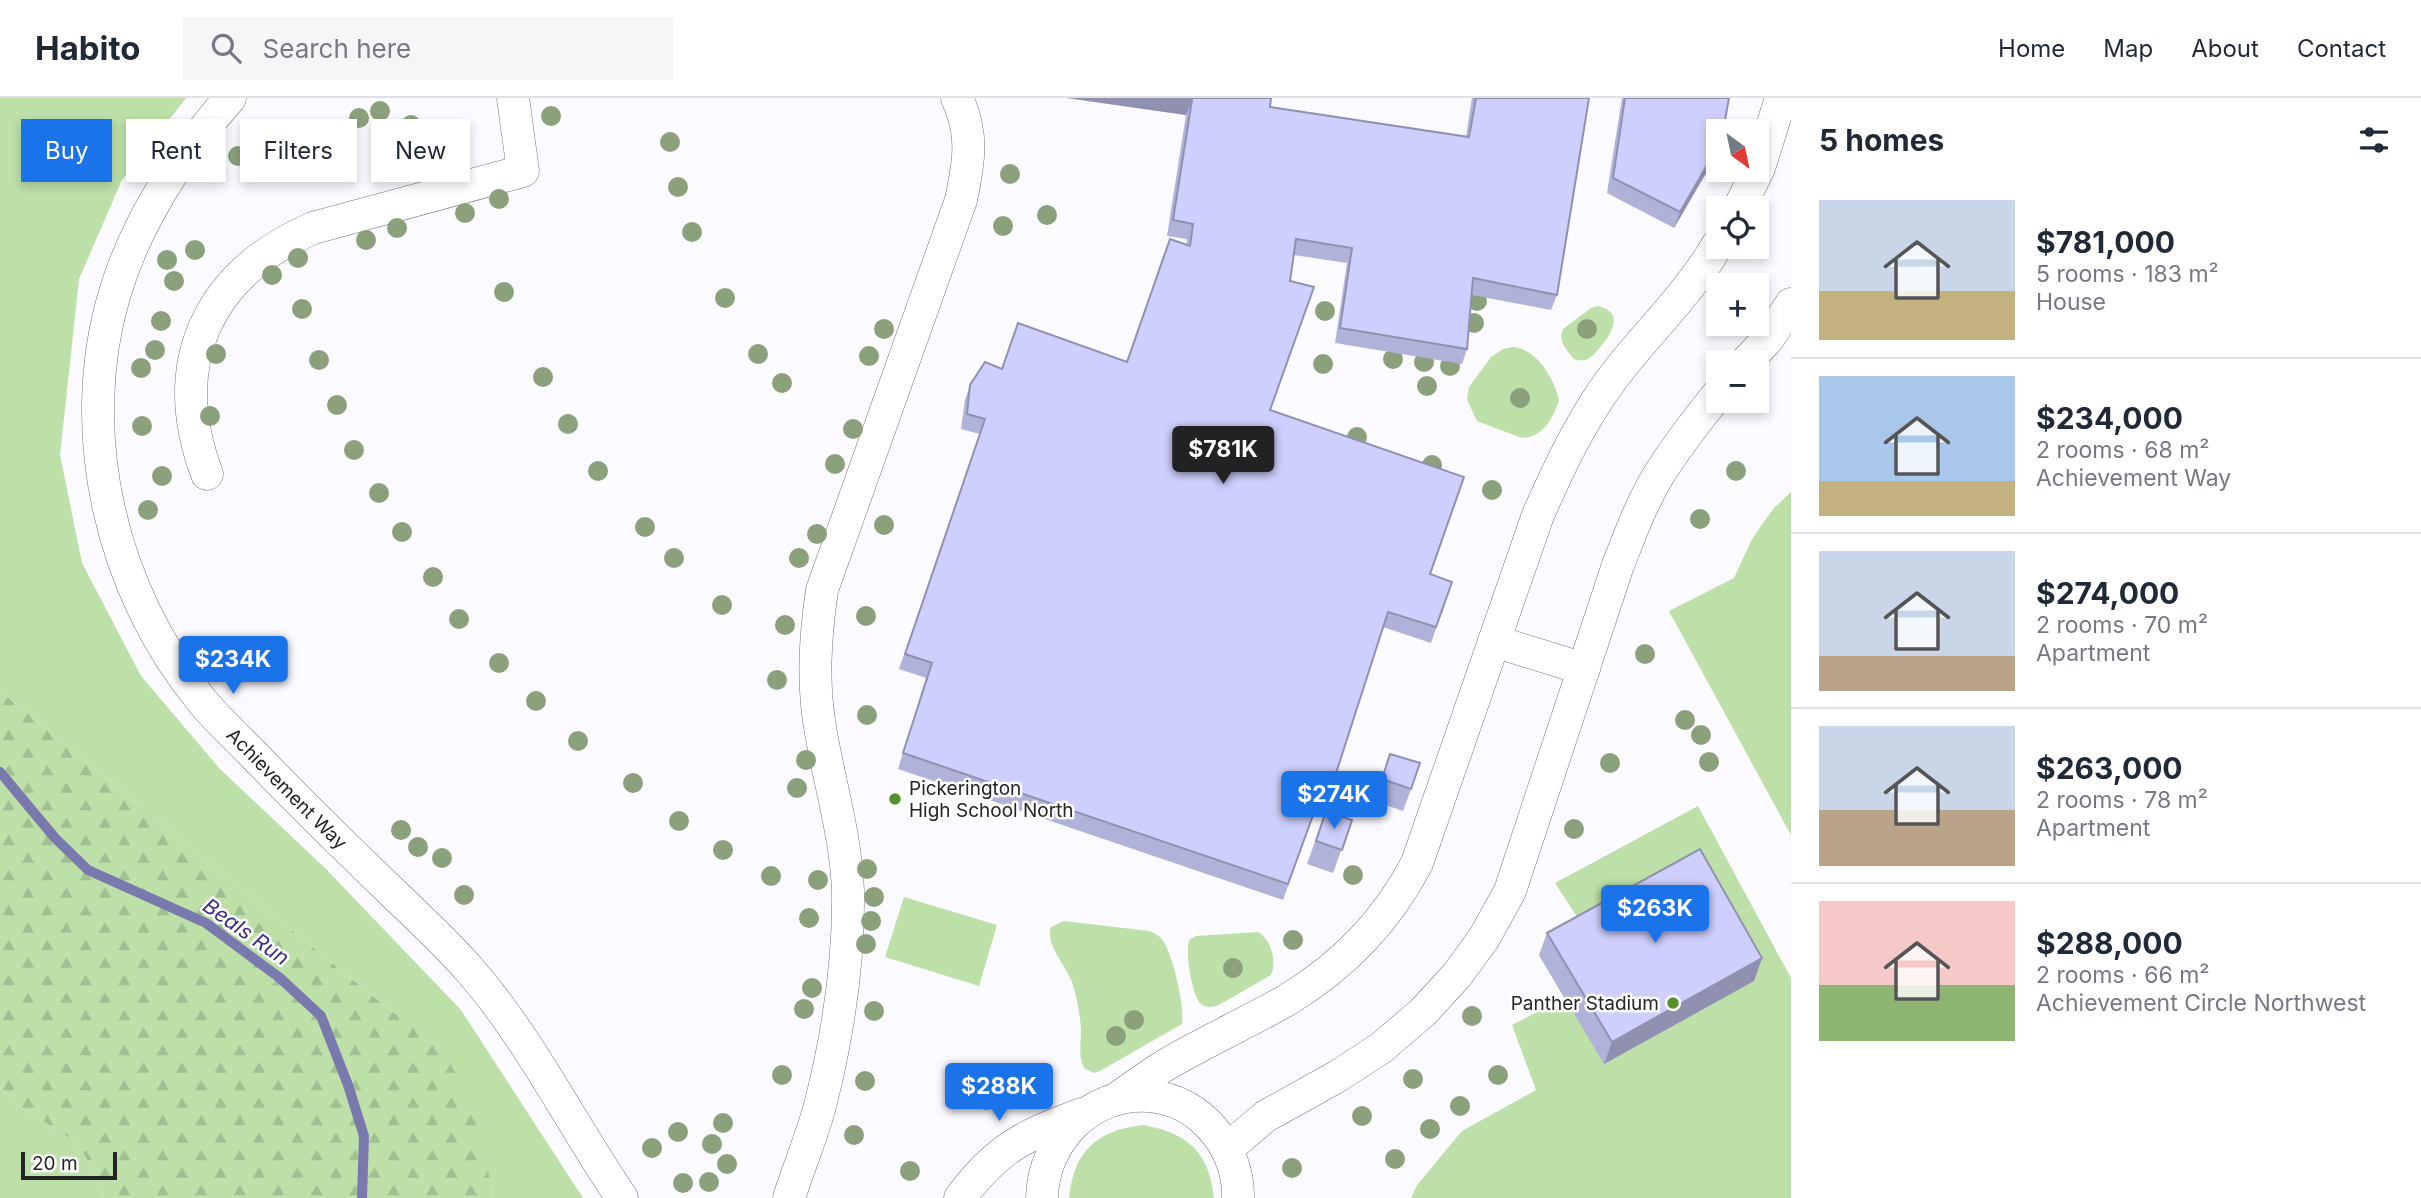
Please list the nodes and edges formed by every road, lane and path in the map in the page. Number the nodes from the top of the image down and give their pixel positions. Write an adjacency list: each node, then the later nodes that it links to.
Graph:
1 (230, 98): 16 (street, Achievement Way)
2 (513, 98): 10 (street)
3 (957, 98): 17 (street)
4 (1781, 98): 5 (street)
5 (1745, 196)
6 (1710, 259): 11 (street)
7 (1791, 304): 8 (street)
8 (1757, 350)
9 (1706, 409): 12 (street)
10 (208, 474)
11 (1494, 640): 12 (street); 13 (street)
12 (1584, 668): 15 (street)
13 (1116, 1099): 14 (street); 15 (street)
14 (1086, 1113): 18 (street); 19 (street)
15 (1228, 1148): 20 (street)
16 (622, 1198)
17 (789, 1198)
18 (960, 1198)
19 (1042, 1198)
20 (1238, 1198)

